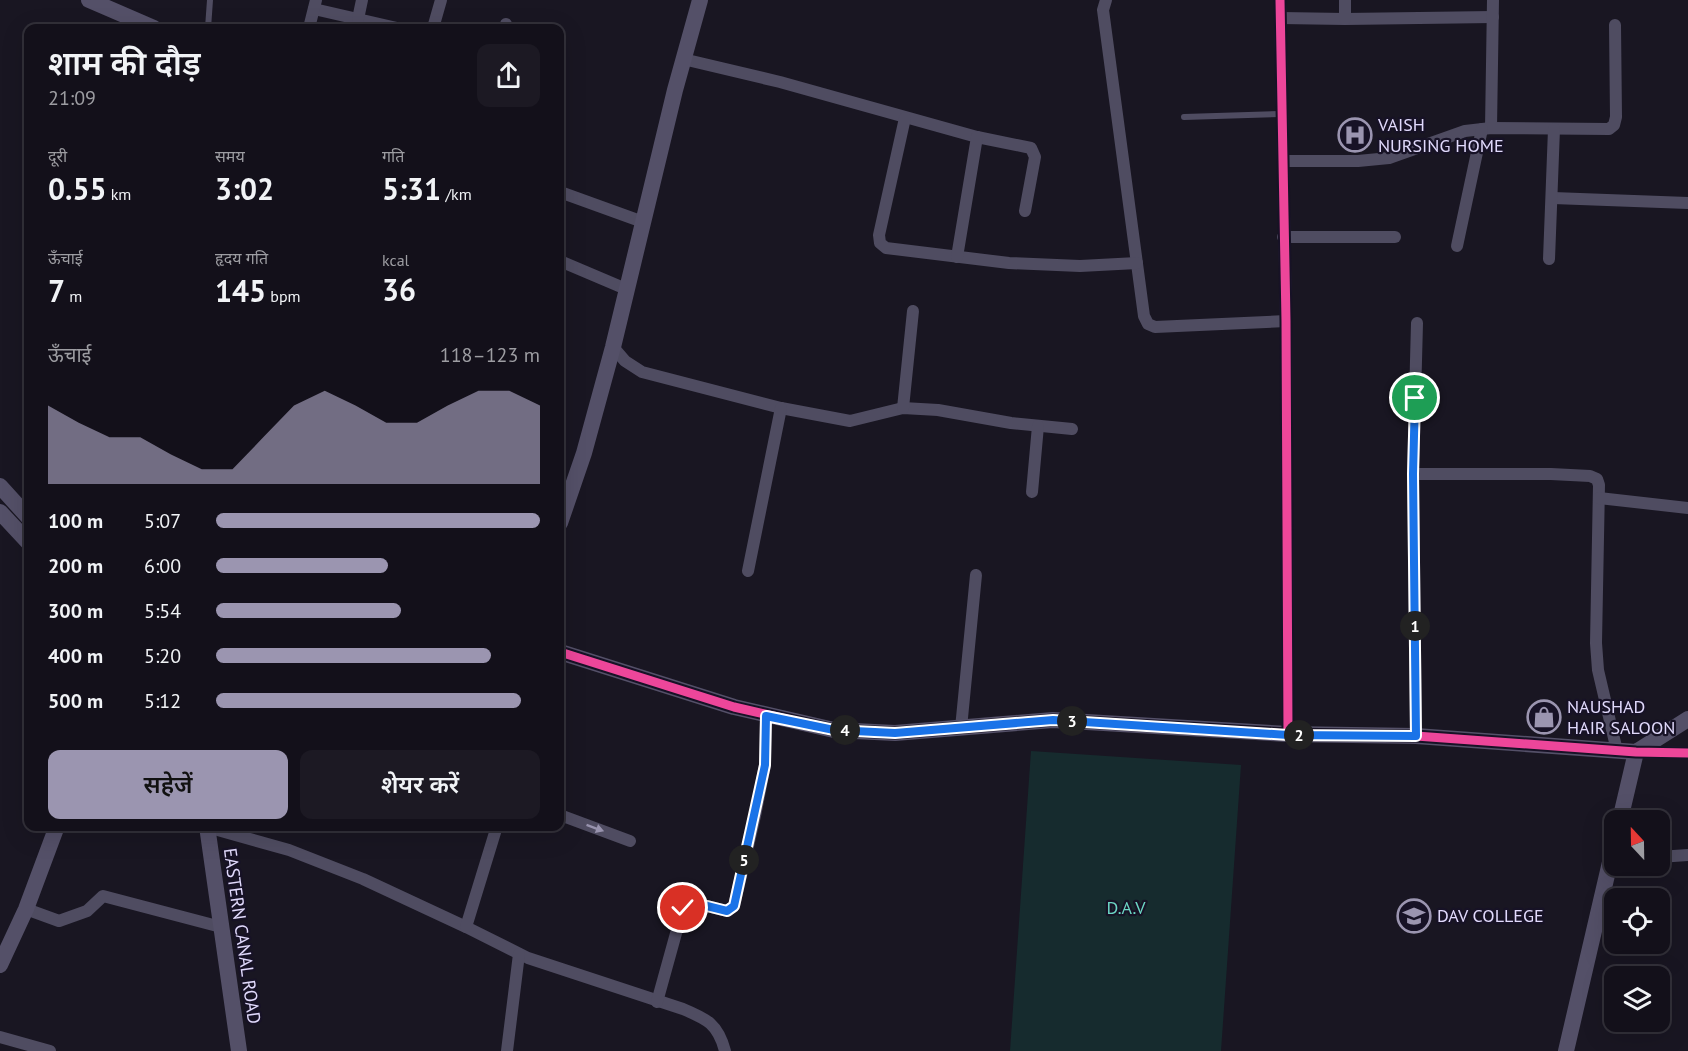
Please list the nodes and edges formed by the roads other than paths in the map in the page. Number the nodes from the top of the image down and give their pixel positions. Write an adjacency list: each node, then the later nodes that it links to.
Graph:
1 (89, 0): 15 (street)
2 (210, 0): 16 (lane)
3 (362, 0): 13 (street)
4 (441, 0): 19 (street)
5 (700, 0): 21 (street)
6 (1106, 0): 40 (street)
7 (1280, 0): 12 (street)
8 (1346, 0): 14 (street)
9 (1493, 0): 11 (street)
10 (315, 4): 13 (street); 17 (street)
11 (1493, 17): 14 (street); 25 (street)
12 (1281, 18): 14 (street); 22 (street)
13 (358, 19): 18 (street)
14 (1345, 19)
15 (145, 24)
16 (208, 24)
17 (310, 24)
18 (380, 24)
19 (434, 24)
20 (1615, 25): 26 (street)
21 (683, 59): 24 (street); 33 (street)
22 (1281, 114): 23 (lane); 28 (street)
23 (1184, 117)
24 (905, 118): 27 (street); 37 (street)
25 (1486, 129): 26 (street); 28 (street); 36 (street)
26 (1554, 129): 30 (street)
27 (977, 137): 32 (street); 37 (street)
28 (1282, 161): 34 (street)
29 (564, 193): 33 (street)
30 (1553, 198): 31 (street); 38 (street)
31 (1688, 203)
32 (1025, 211)
33 (643, 222): 41 (street)
34 (1283, 237): 35 (street); 43 (street)
35 (1395, 237)
36 (1457, 246)
37 (957, 257): 40 (street)
38 (1549, 259)
39 (564, 263): 41 (street)
40 (1137, 263): 43 (street)
41 (626, 289): 45 (street)
42 (913, 311): 47 (street)
43 (1286, 321): 65 (street)
44 (1417, 323): 50 (street)
45 (613, 347): 46 (street); 55 (street)
46 (781, 408): 47 (street); 59 (street)
47 (903, 408): 48 (street)
48 (1038, 426): 49 (street); 52 (street)
49 (1072, 429)
50 (1413, 474): 53 (street); 66 (street)
51 (0, 486): 57 (street)
52 (1032, 492)
53 (1599, 498): 54 (street); 67 (street)
54 (1688, 508)
55 (564, 511)
56 (0, 512): 58 (street)
57 (24, 513)
58 (24, 538)
59 (748, 572)
60 (976, 576): 64 (street)
61 (564, 653): 62 (street)
62 (766, 716): 64 (street); 85 (street)
63 (1688, 719): 68 (street)
64 (961, 728): 65 (street)
65 (1288, 735): 66 (street)
66 (1416, 736): 67 (street)
67 (1617, 751): 68 (street)
68 (1636, 752): 69 (street); 70 (street)
69 (1688, 753)
70 (1622, 810)
71 (564, 816): 76 (street, one-way to 76)
72 (55, 831): 80 (street)
73 (208, 831): 81 (street, EASTERN CANAL ROAD)
74 (221, 831): 82 (street)
75 (495, 831): 82 (street)
76 (630, 841)
77 (1688, 855): 78 (street)
78 (1670, 856)
79 (1608, 876): 91 (street)
80 (26, 909): 81 (street); 84 (street)
81 (222, 927): 88 (street, EASTERN CANAL ROAD)
82 (466, 927): 83 (street)
83 (519, 954): 85 (street); 89 (street)
84 (0, 964)
85 (657, 1002): 90 (street)
86 (0, 1037): 87 (street)
87 (50, 1051)
88 (239, 1051)
89 (507, 1051)
90 (725, 1051)
91 (1566, 1051)

